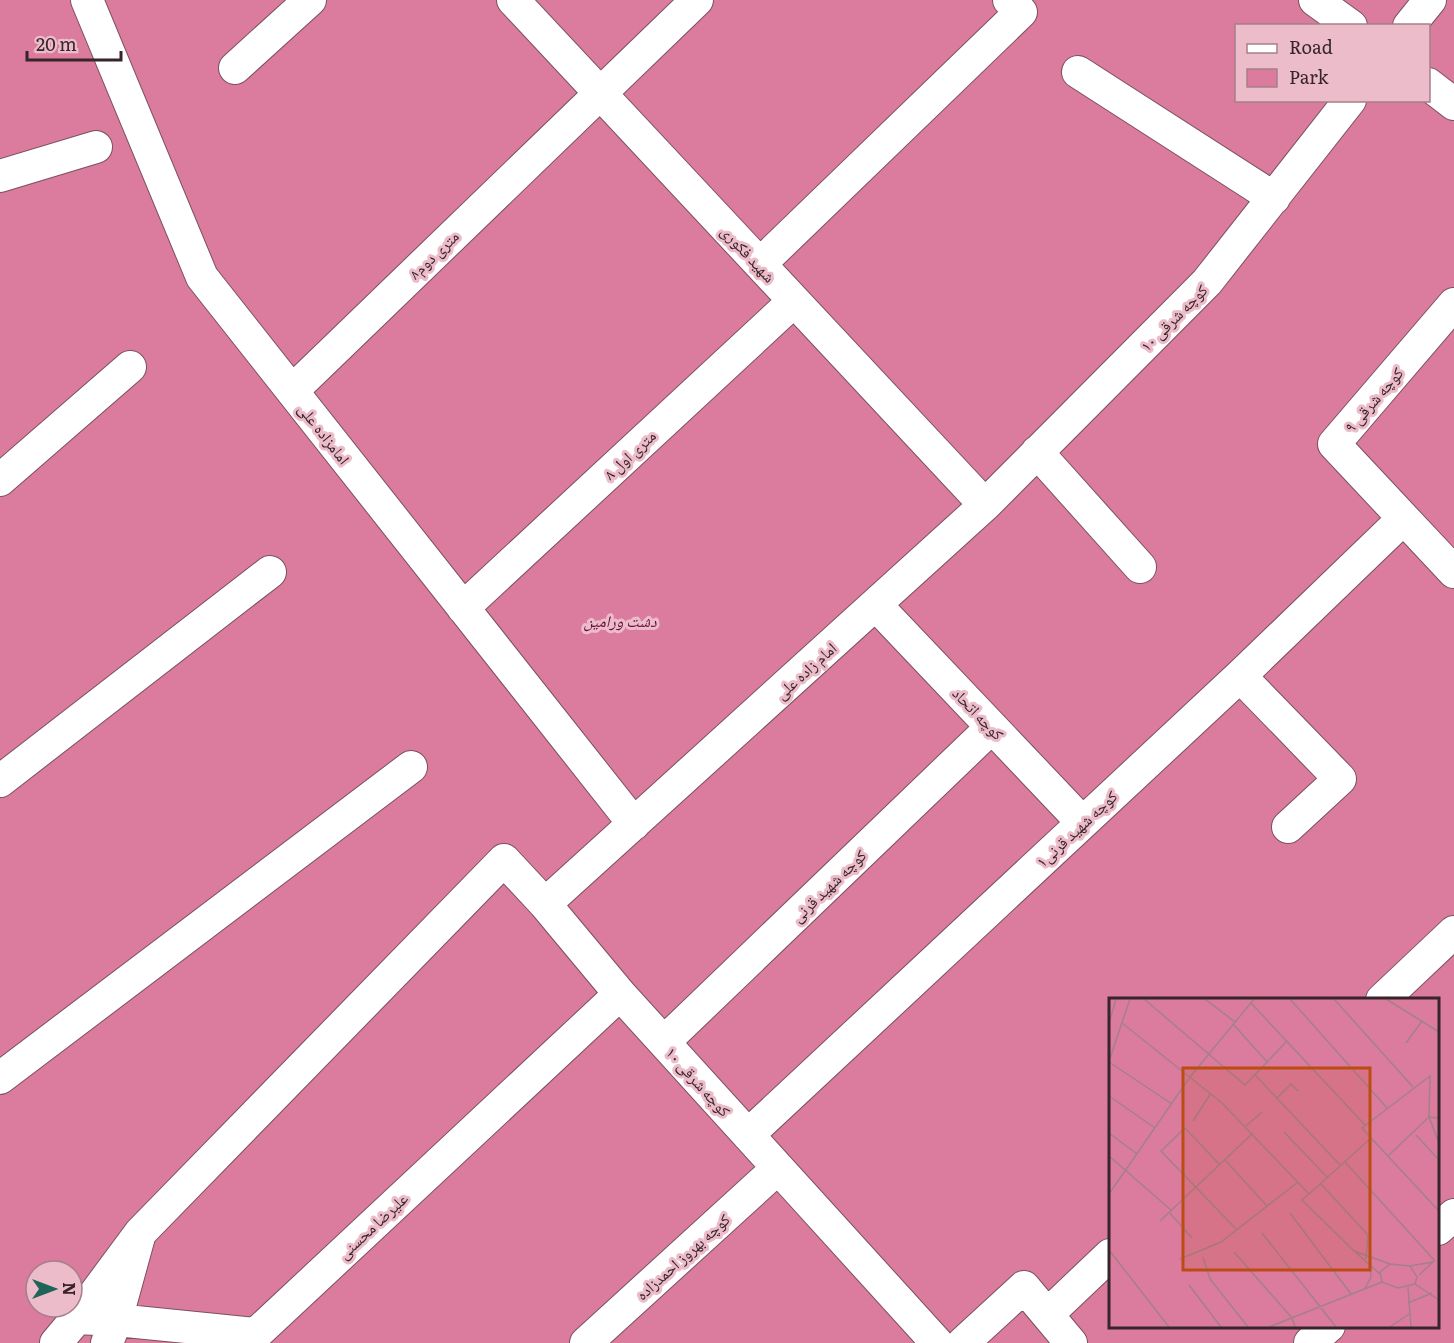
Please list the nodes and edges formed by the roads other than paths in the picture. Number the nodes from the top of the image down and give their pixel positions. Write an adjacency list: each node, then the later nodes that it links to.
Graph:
1 (87, 0): 23 (street, امامزاده علی)
2 (310, 0): 10 (street)
3 (513, 0): 13 (street, شهید فکوری)
4 (697, 0): 13 (street, متری دوم۸)
5 (1009, 0): 19 (street)
6 (1315, 0): 8 (street)
7 (1430, 0): 9 (street)
8 (1348, 24)
9 (1411, 24)
10 (235, 68)
11 (1078, 72): 18 (street)
12 (1430, 86): 15 (street)
13 (600, 93): 19 (street, شهید فکوری); 23 (street, متری دوم۸)
14 (1348, 102): 18 (street, کوچه شرقی ۱۰)
15 (1454, 104)
16 (96, 147): 17 (street)
17 (0, 176)
18 (1274, 198): 24 (street, کوچه شرقی ۱۰)
19 (760, 264): 20 (street, شهید فکوری)
20 (794, 301): 26 (street, شهید فکوری); 32 (street, ۸ متری اول)
21 (1454, 304): 27 (street, کوچه شرقی ۹)
22 (130, 367): 25 (street)
23 (292, 391): 32 (street, امامزاده علی)
24 (1038, 452): 26 (street, کوچه شرقی ۱۰); 28 (street)
25 (0, 480)
26 (980, 510): 31 (street, امام زاده علی)
27 (1403, 519): 30 (street); 33 (street, کوچه شهید قرنی۱)
28 (1140, 567)
29 (270, 572): 36 (street)
30 (1454, 572)
31 (876, 605): 34 (street, کوچه اتحاد); 38 (street, امام زاده علی)
32 (463, 608): 38 (street, امامزاده علی)
33 (1240, 676): 37 (street, کوچه شهید قرنی۱); 39 (street)
34 (992, 727): 37 (street, کوچه اتحاد); 44 (street, کوچه شهید قرنی)
35 (411, 767): 45 (street)
36 (0, 781)
37 (1082, 822): 46 (street, کوچه شهید قرنی۱)
38 (634, 824): 40 (street)
39 (1288, 827)
40 (545, 904): 42 (street, کوچه شرقی ۱۰); 50 (street, کوچه شرقی ۱۰)
41 (1454, 932): 43 (street)
42 (620, 994): 44 (street, کوچه شرقی ۱۰); 57 (street, علیرضا محسنی)
43 (1383, 998)
44 (664, 1042): 46 (street, کوچه شرقی ۱۰)
45 (0, 1078)
46 (748, 1135): 47 (street, کوچه شرقی ۱۰)
47 (778, 1168): 59 (street, کوچه بهروز احمدزاده); 60 (street, کوچه شرقی ۱۰)
48 (1454, 1215): 49 (street)
49 (1439, 1227)
50 (140, 1233): 52 (street); 57 (street)
51 (1109, 1256): 53 (street)
52 (84, 1309)
53 (1048, 1314): 61 (street); 62 (street)
54 (76, 1319): 58 (street)
55 (80, 1319): 57 (street, علیرضا محسنی)
56 (1327, 1328): 63 (street)
57 (112, 1331)
58 (55, 1343)
59 (586, 1343)
60 (937, 1343)
61 (963, 1343)
62 (1071, 1343)
63 (1310, 1343)

